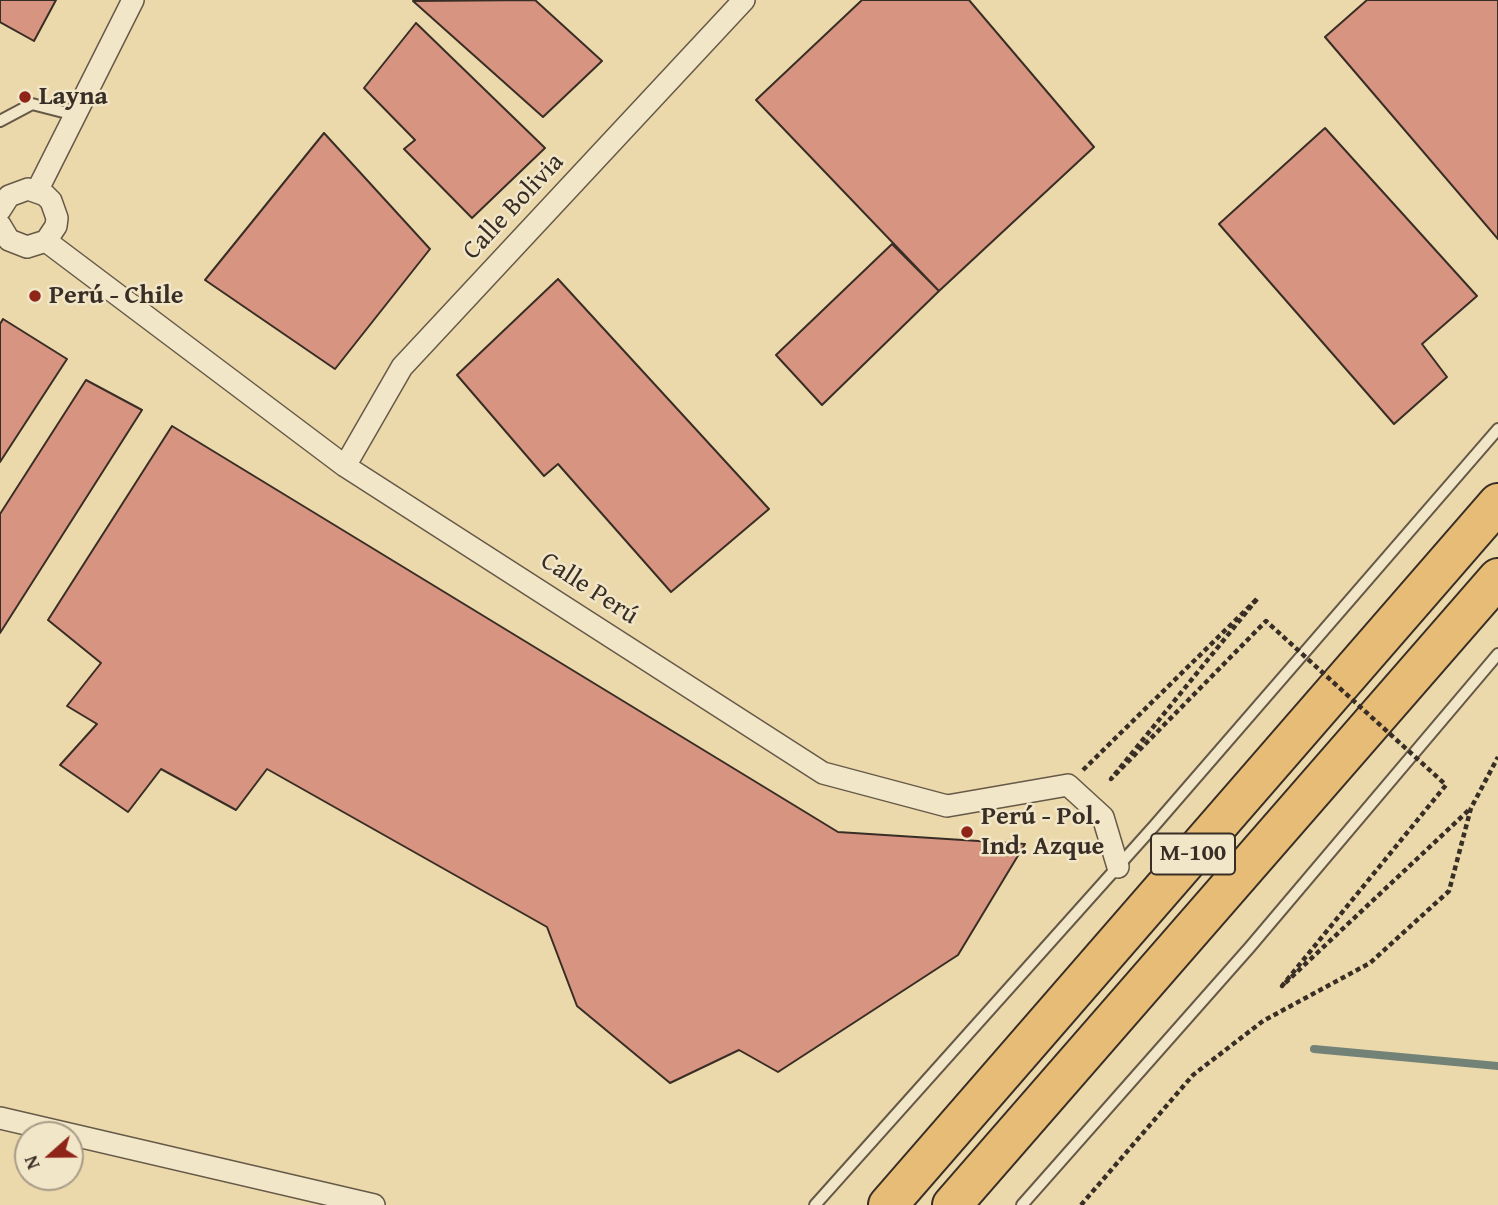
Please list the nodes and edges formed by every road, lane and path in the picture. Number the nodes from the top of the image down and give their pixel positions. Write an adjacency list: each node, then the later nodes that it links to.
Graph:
1 (133, 0): 3 (street)
2 (744, 0): 10 (street, Calle Bolivia)
3 (75, 115): 4 (lane); 5 (street)
4 (0, 121)
5 (37, 191): 6 (street); 8 (street)
6 (0, 210)
7 (0, 225): 8 (street)
8 (46, 241): 10 (street, Calle Perú)
9 (1498, 429): 17 (lane)
10 (345, 466): 15 (street, Calle Perú)
11 (1498, 503): 21 (highway, M-100)
12 (1498, 578): 22 (highway, M-100)
13 (1498, 654): 23 (lane)
14 (1498, 757): 16 (path)
15 (1068, 785): 16 (path, bridge); 17 (street)
16 (1471, 808): 24 (path)
17 (1118, 867): 20 (lane)
18 (0, 1118): 19 (street)
19 (374, 1205)
20 (815, 1205)
21 (888, 1205)
22 (952, 1205)
23 (1022, 1205)
24 (1081, 1205)

